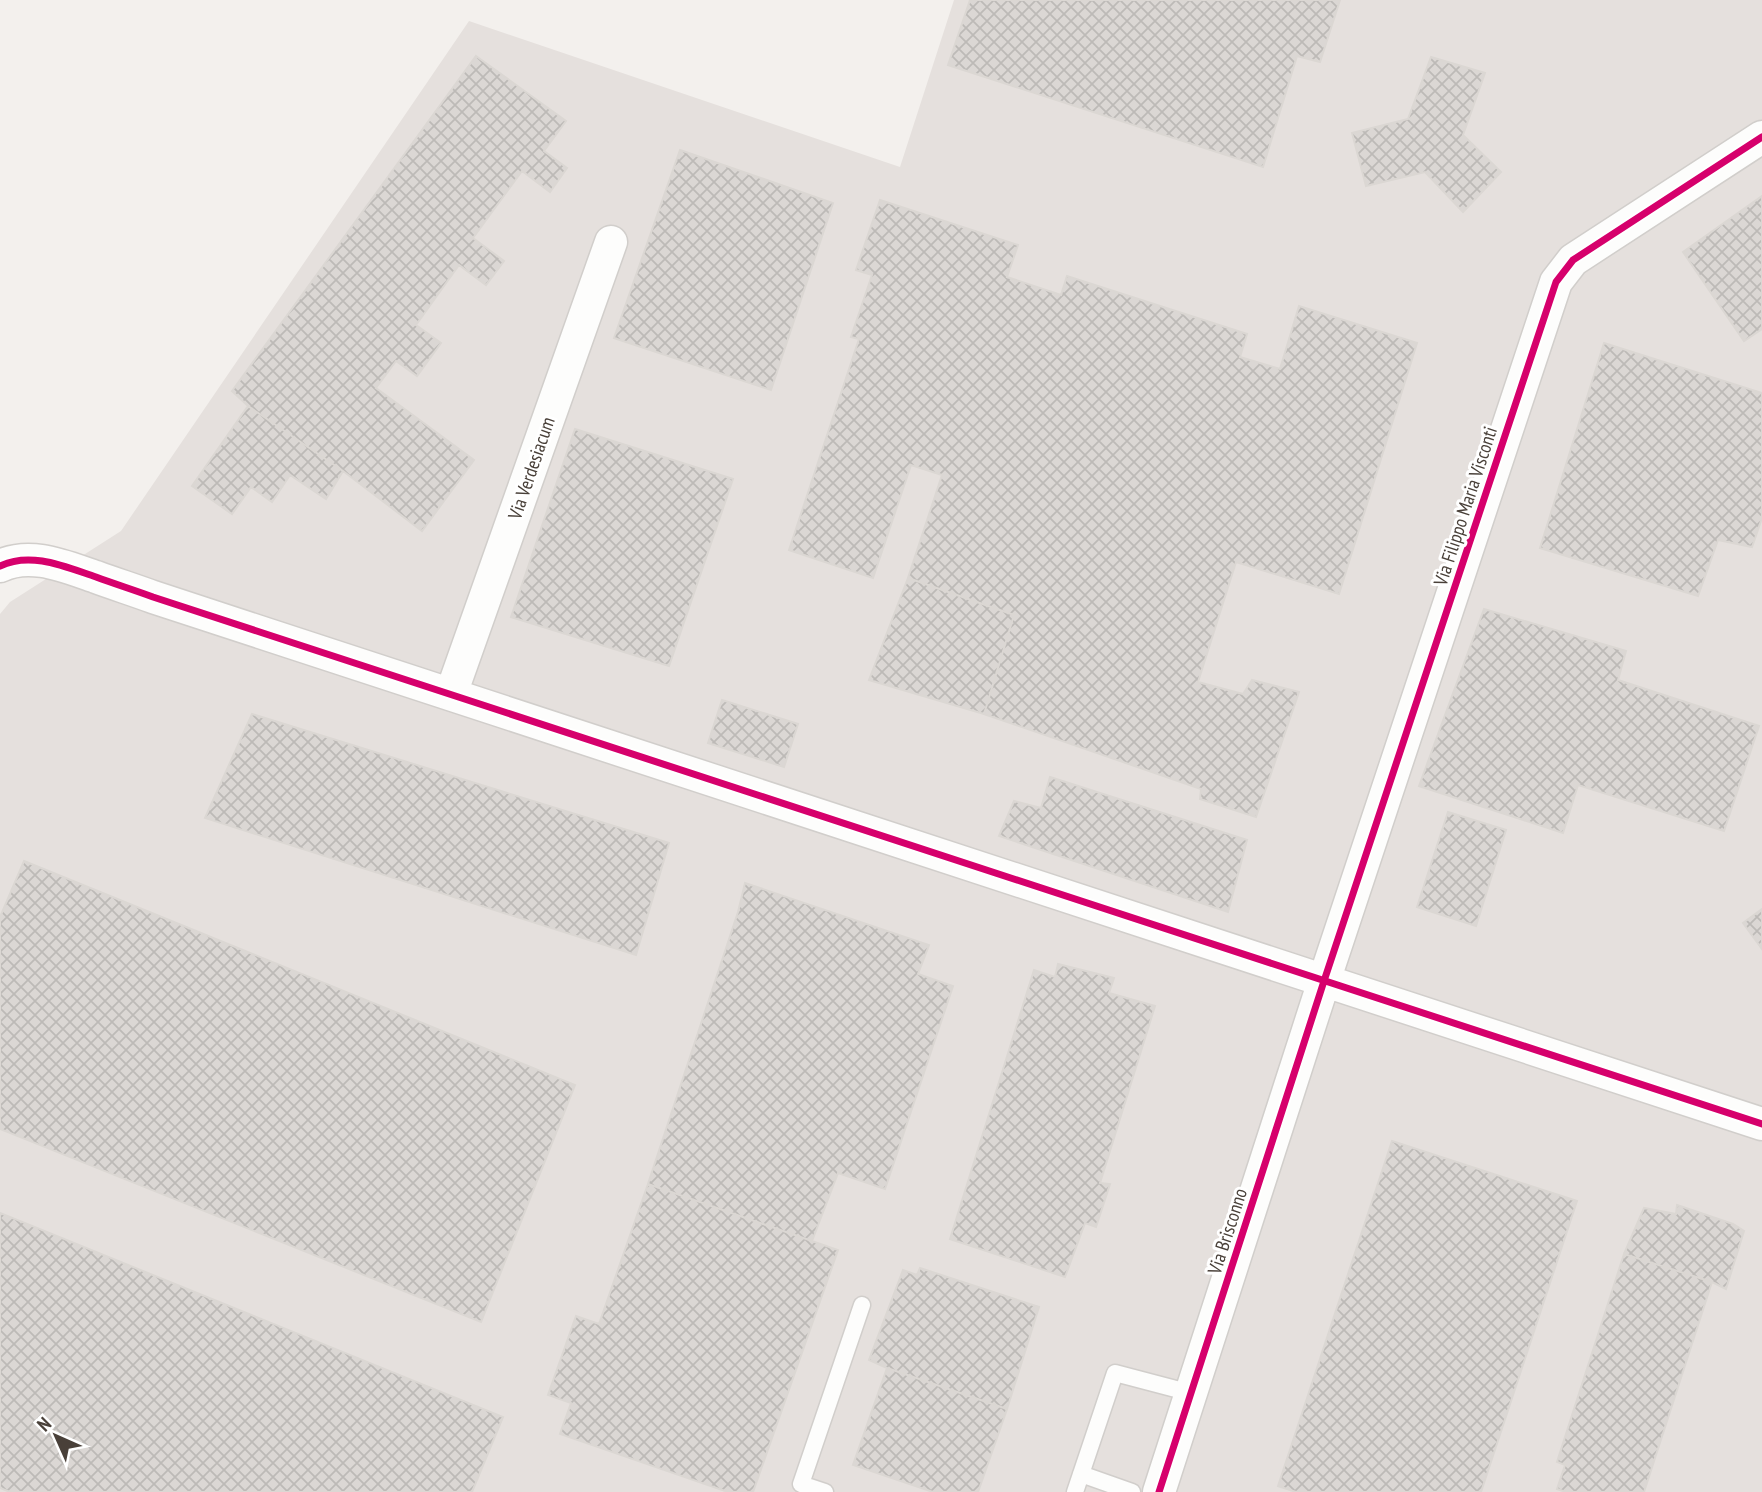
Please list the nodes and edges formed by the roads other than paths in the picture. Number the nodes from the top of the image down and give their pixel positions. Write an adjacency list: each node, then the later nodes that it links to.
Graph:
1 (1762, 137): 5 (street, Via Filippo Maria Visconti)
2 (611, 242): 4 (street, Via Verdesiacum)
3 (0, 566): 4 (street)
4 (451, 694): 5 (street)
5 (1324, 981): 6 (street); 8 (street, Via Brisconno)
6 (1762, 1124)
7 (862, 1305): 10 (lane)
8 (1191, 1393): 9 (lane); 13 (street, Via Brisconno)
9 (1081, 1474): 11 (lane); 12 (lane)
10 (825, 1492)
11 (1075, 1492)
12 (1132, 1492)
13 (1159, 1492)

